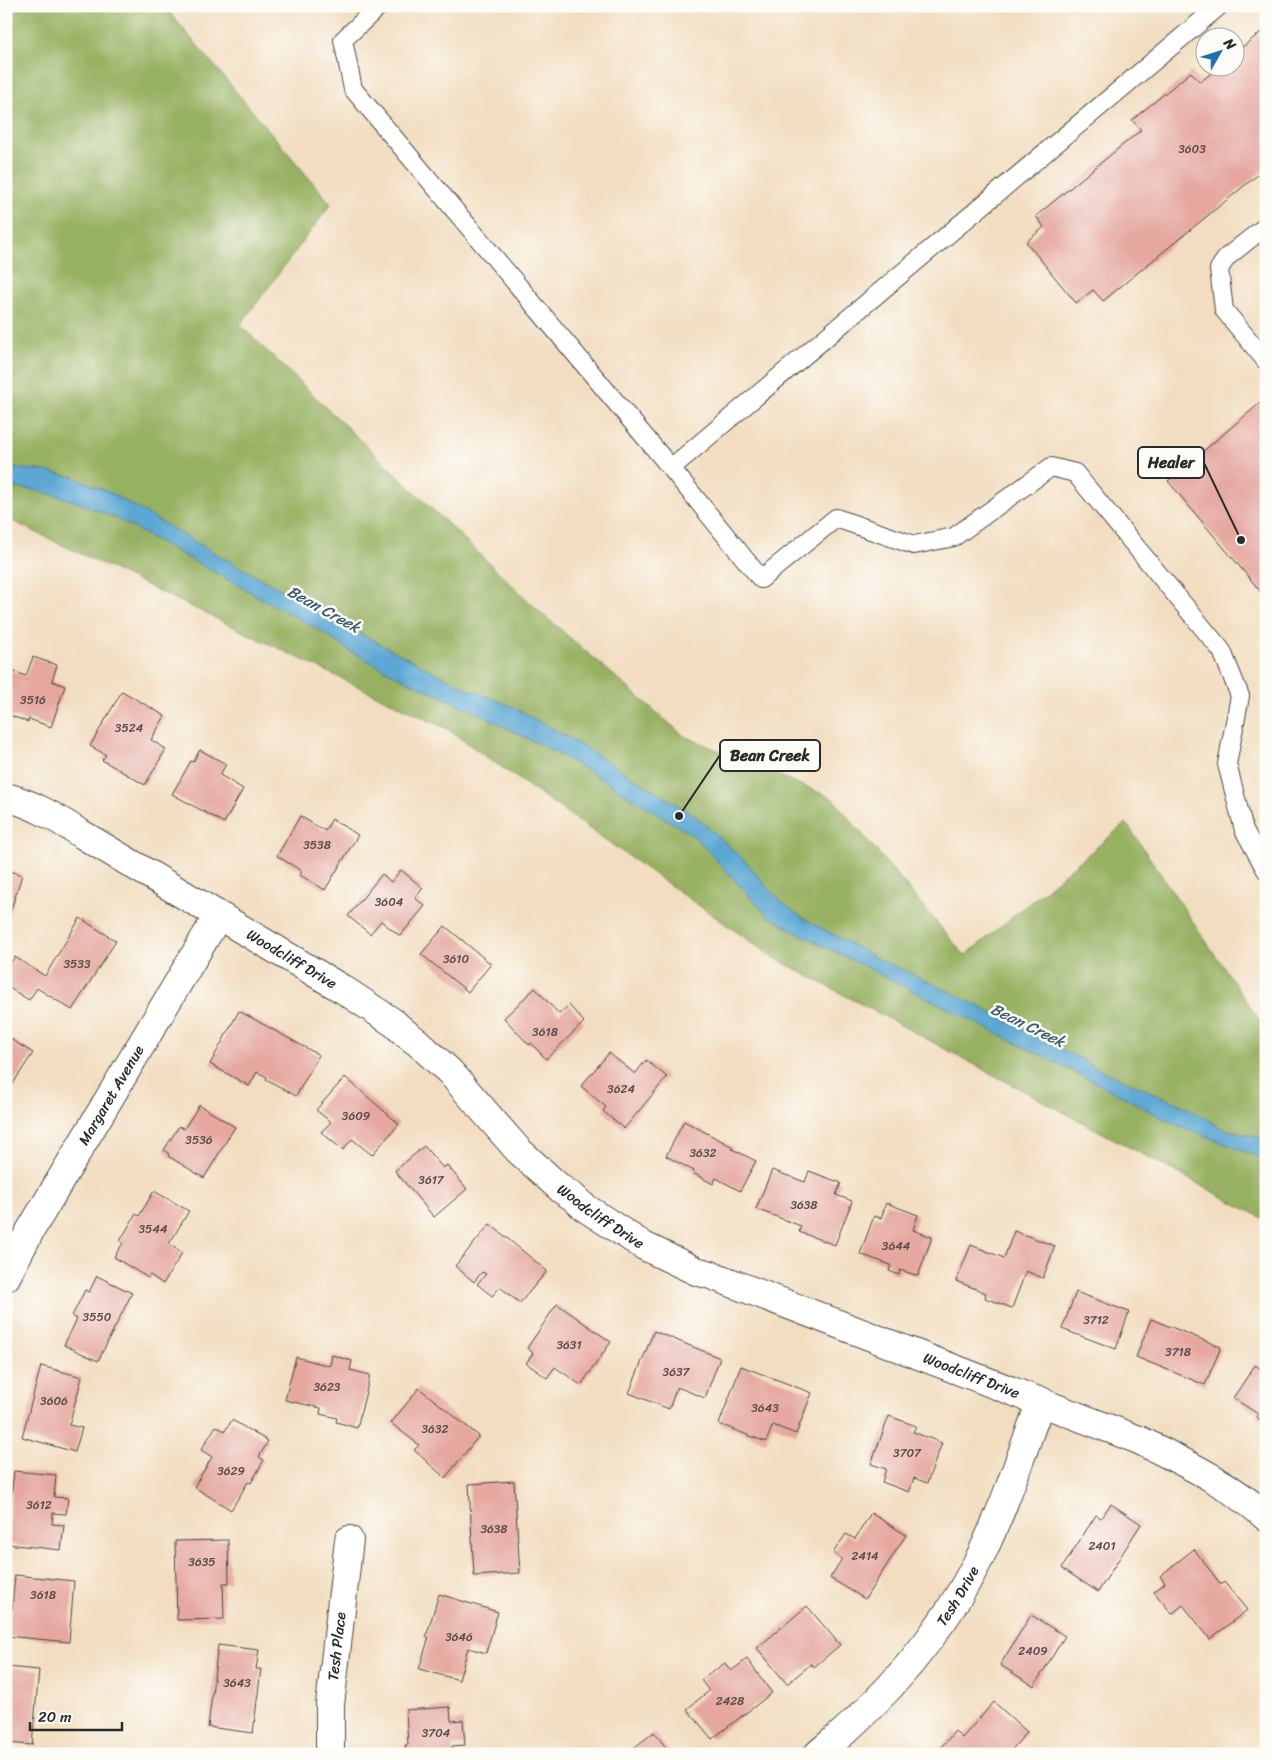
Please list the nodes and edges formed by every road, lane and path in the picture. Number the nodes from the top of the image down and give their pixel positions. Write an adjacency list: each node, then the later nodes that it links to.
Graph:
1 (379, 6): 5 (lane)
2 (1219, 6): 5 (lane)
3 (1266, 226): 4 (lane)
4 (1266, 361)
5 (671, 468): 7 (lane)
6 (6, 797): 8 (street, Woodcliff Drive)
7 (1266, 870)
8 (218, 916): 9 (street, Margaret Avenue); 10 (street, Woodcliff Drive)
9 (6, 1277)
10 (1041, 1401): 11 (street, Woodcliff Drive); 14 (street, Tesh Drive)
11 (1266, 1517)
12 (349, 1540): 13 (street, Tesh Place)
13 (330, 1754)
14 (818, 1754)

